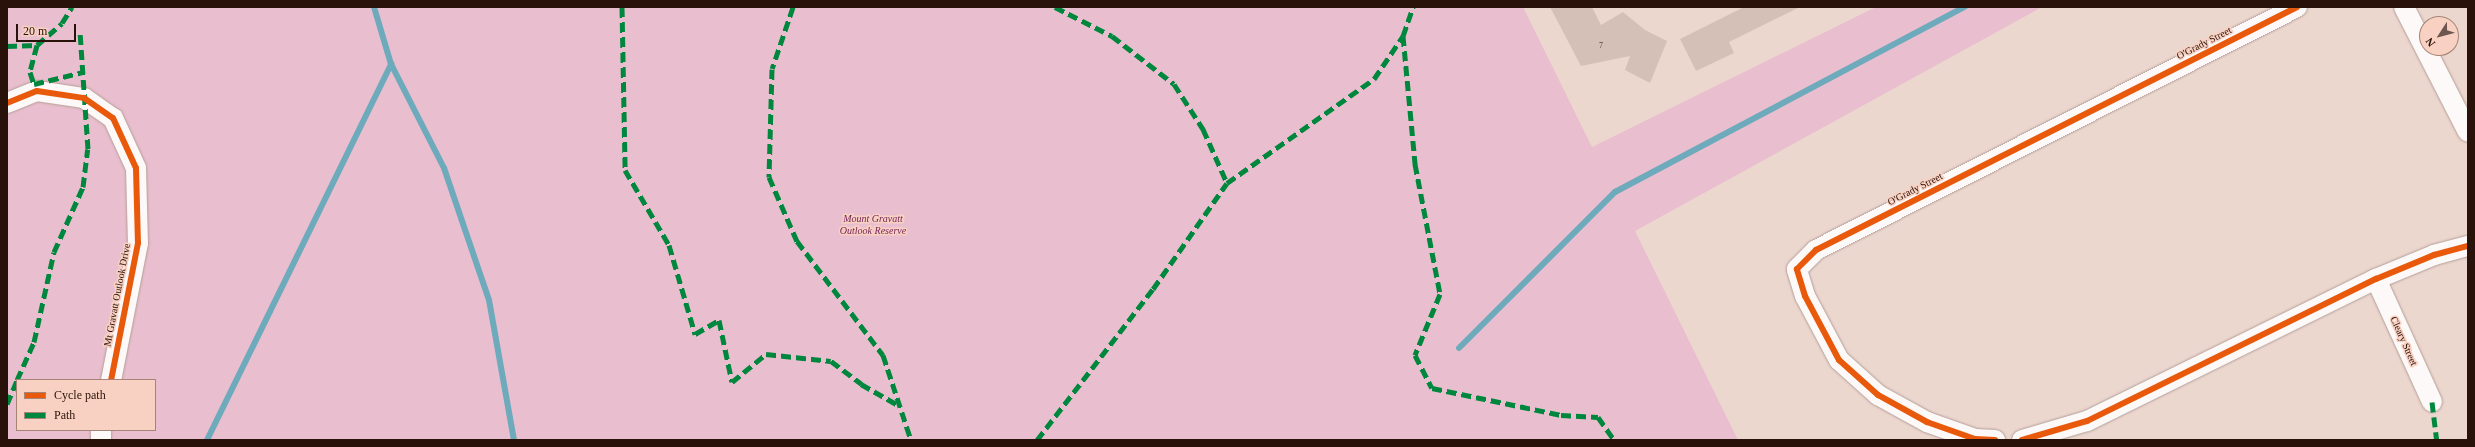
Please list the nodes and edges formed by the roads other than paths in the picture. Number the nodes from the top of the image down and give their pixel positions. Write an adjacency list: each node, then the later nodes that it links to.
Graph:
1 (2297, 7): 9 (street, O'Grady Street)
2 (2404, 7): 4 (street)
3 (7, 103): 7 (street, Mt Gravatt Outlook Drive)
4 (2468, 132)
5 (2468, 246): 6 (street)
6 (2376, 279): 8 (street, Cleary Street); 10 (street)
7 (111, 379)
8 (2432, 402)
9 (1996, 440)
10 (2022, 440)

